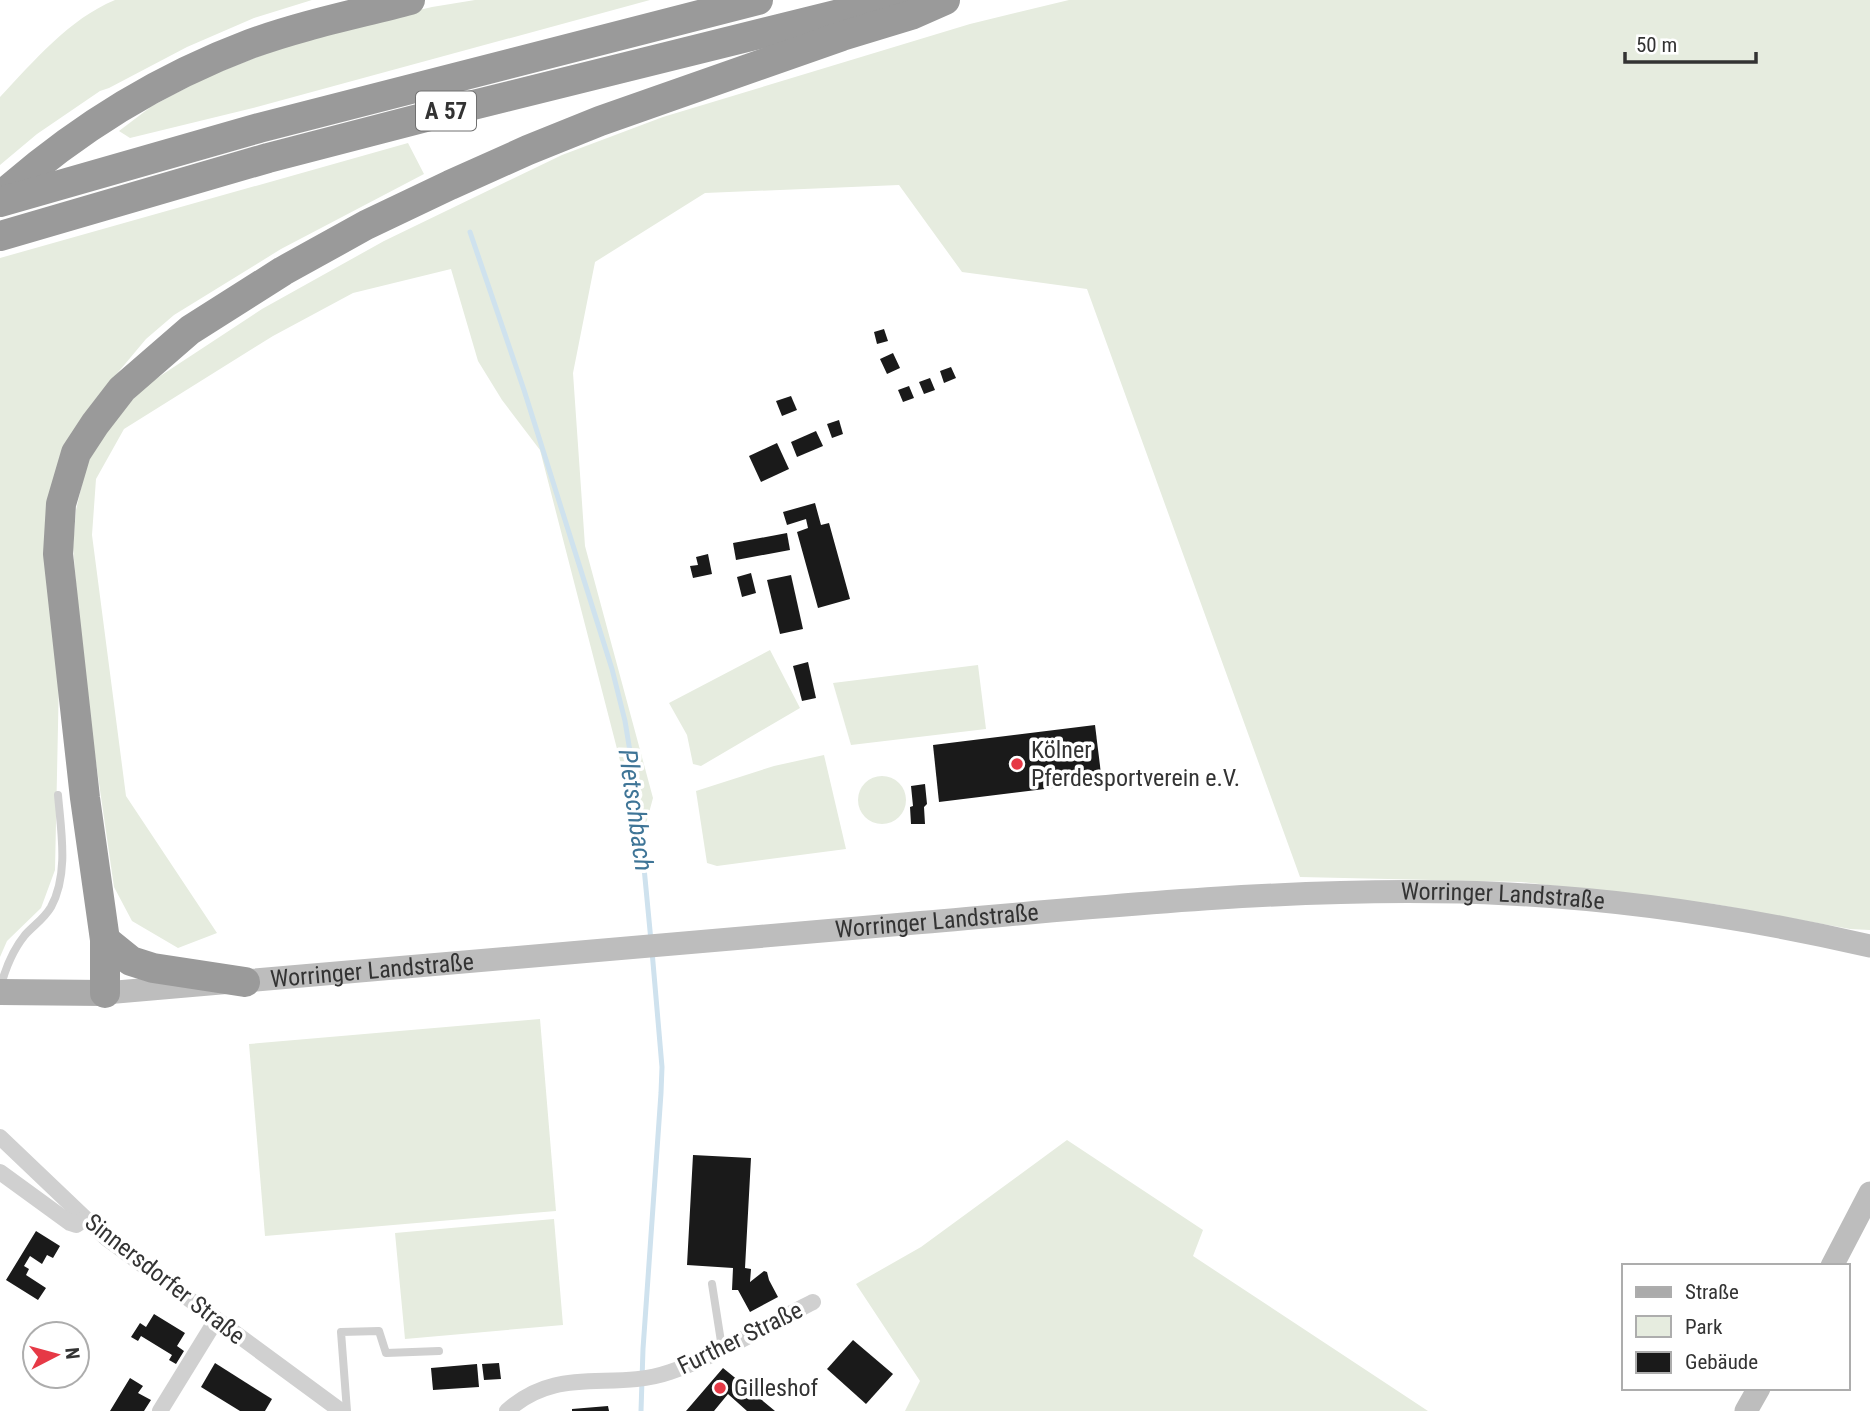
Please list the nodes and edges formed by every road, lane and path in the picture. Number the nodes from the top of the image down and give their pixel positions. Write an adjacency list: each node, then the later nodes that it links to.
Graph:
1 (410, 0): 5 (highway)
2 (758, 0): 5 (highway, A 57)
3 (896, 0): 6 (highway, A 57)
4 (945, 0): 8 (highway)
5 (0, 200)
6 (0, 236)
7 (58, 795): 11 (lane)
8 (105, 940): 10 (highway); 12 (highway)
9 (1870, 946): 10 (main road, Worringer Landstraße)
10 (245, 982): 12 (main road, Worringer Landstraße)
11 (0, 991): 12 (main road, Worringer Landstraße)
12 (104, 993)
13 (0, 1137): 16 (street, Sinnersdorfer Straße)
14 (0, 1172): 16 (street)
15 (1870, 1193): 17 (main road)
16 (85, 1219): 20 (street, Sinnersdorfer Straße)
17 (1833, 1264)
18 (712, 1284): 21 (lane)
19 (813, 1302): 21 (street, Further Straße)
20 (216, 1320): 24 (street); 25 (street, Sinnersdorfer Straße)
21 (722, 1348): 27 (street, Further Straße)
22 (439, 1351): 26 (lane)
23 (1758, 1390): 28 (main road)
24 (160, 1411)
25 (341, 1411)
26 (347, 1411)
27 (507, 1411)
28 (1746, 1411)

